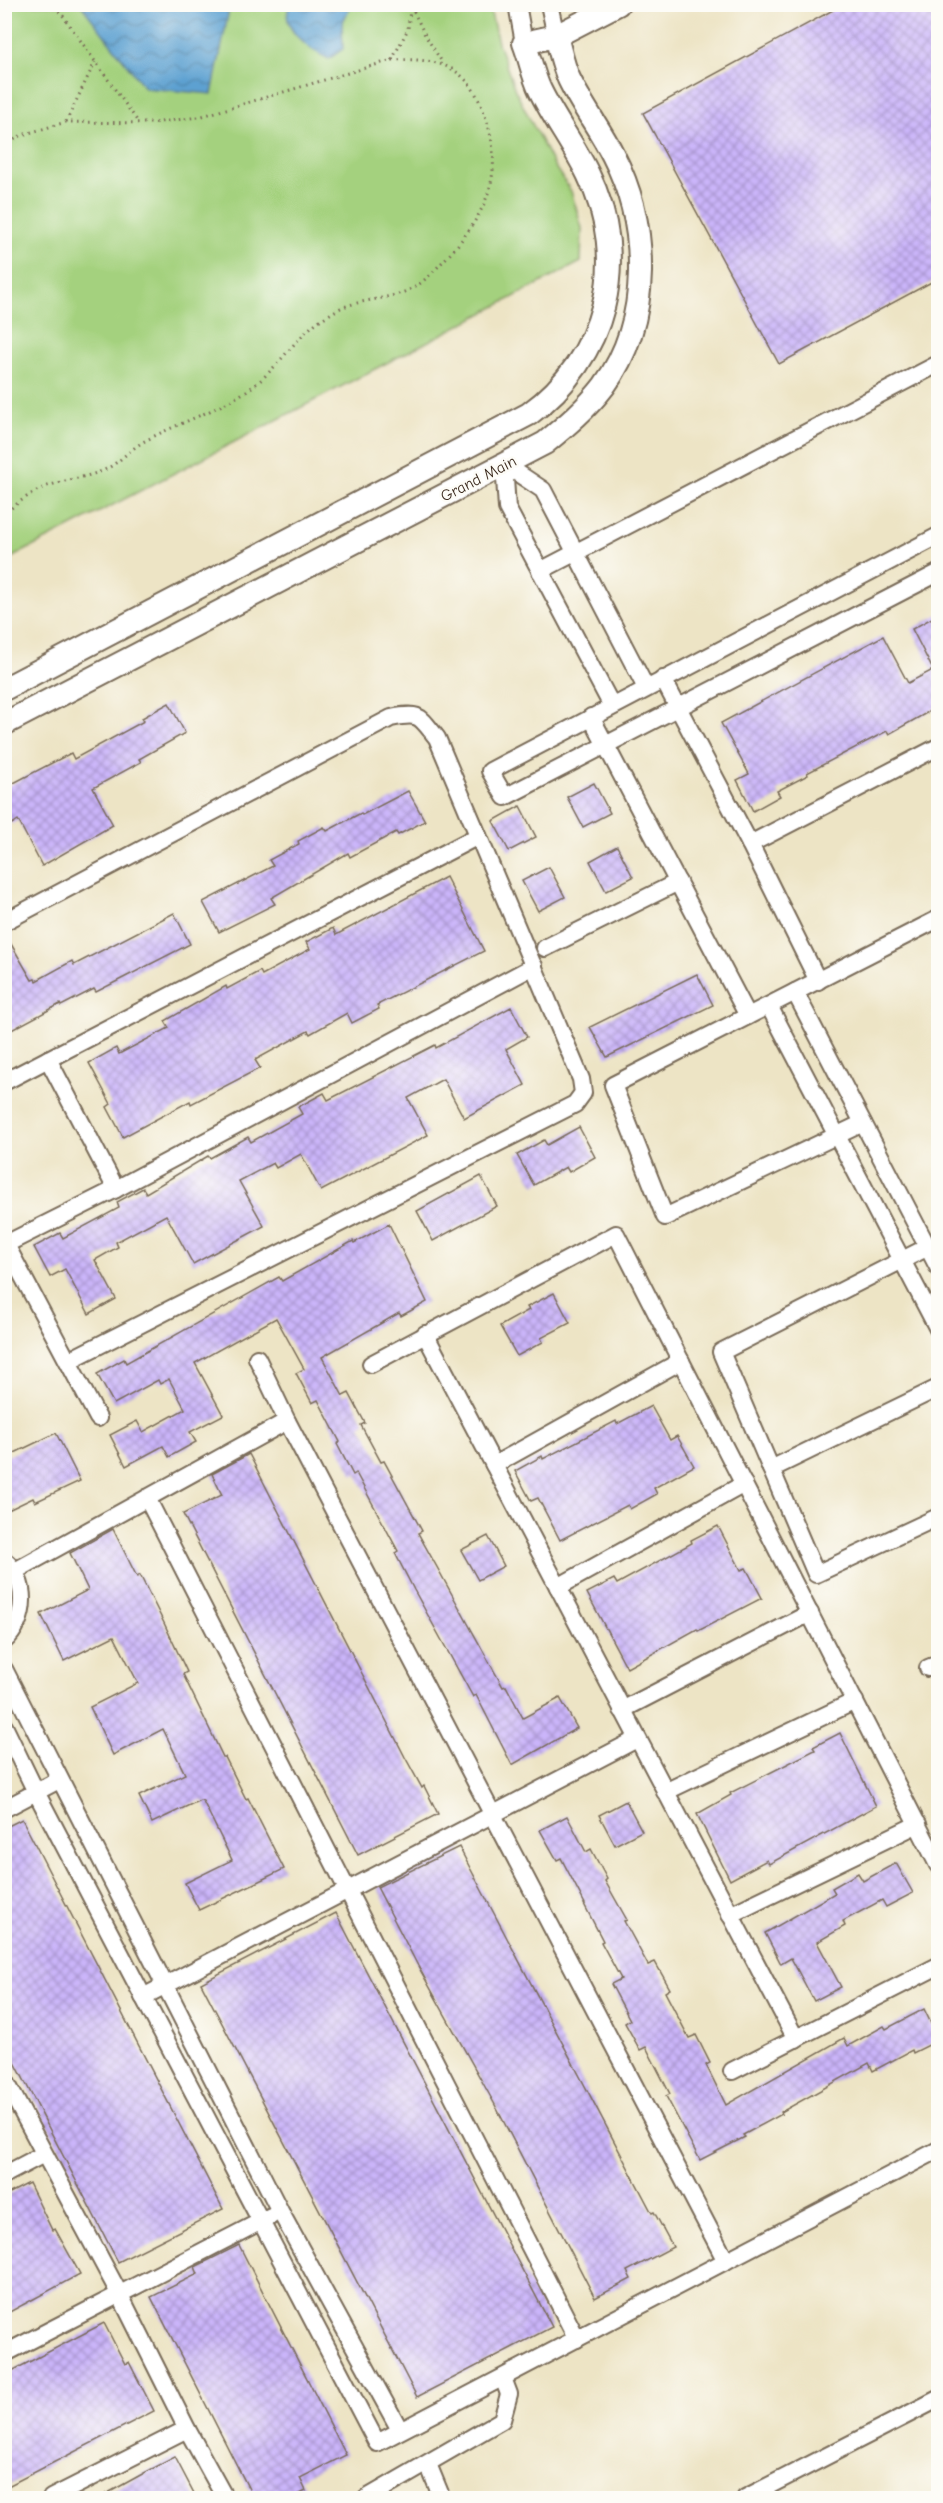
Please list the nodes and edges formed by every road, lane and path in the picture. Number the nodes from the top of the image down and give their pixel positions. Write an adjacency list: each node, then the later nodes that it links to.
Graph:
1 (49, 4): 9 (path)
2 (517, 4): 7 (street)
3 (549, 4): 6 (street)
4 (411, 5): 8 (path); 10 (path)
5 (611, 6): 6 (street)
6 (556, 36): 7 (street); 16 (street, Grand Main)
7 (524, 43): 15 (street, Grand Main)
8 (392, 60): 10 (path); 12 (path)
9 (96, 62): 11 (path); 12 (path)
10 (443, 64): 17 (path)
11 (66, 123): 12 (path); 13 (path)
12 (138, 123)
13 (4, 146)
14 (939, 364): 19 (street)
15 (489, 436): 16 (street); 24 (street, Grand Main)
16 (504, 464): 19 (street); 20 (street); 28 (street, Grand Main)
17 (4, 514)
18 (939, 536): 22 (street)
19 (576, 553): 20 (street); 23 (street)
20 (540, 571): 25 (street)
21 (939, 573): 26 (street)
22 (663, 679): 23 (street); 26 (street)
23 (646, 688): 25 (street)
24 (4, 689)
25 (612, 706): 27 (street)
26 (678, 708): 29 (street); 32 (street)
27 (591, 717): 29 (street); 29 (street)
28 (4, 724)
29 (606, 745): 33 (street)
30 (939, 747): 32 (street)
31 (478, 836): 35 (street); 37 (street); 42 (street)
32 (750, 844): 38 (street)
33 (678, 882): 36 (street); 41 (street)
34 (939, 919): 38 (street)
35 (4, 922)
36 (545, 948)
37 (534, 966): 46 (street); 54 (street)
38 (818, 981): 39 (street)
39 (795, 992): 40 (street); 44 (street)
40 (769, 1006): 41 (street); 45 (street)
41 (748, 1016): 45 (street)
42 (48, 1059): 43 (street); 46 (street)
43 (4, 1082)
44 (863, 1123): 45 (street); 48 (street)
45 (837, 1135): 49 (street)
46 (116, 1189): 47 (street)
47 (5, 1242): 54 (street)
48 (928, 1247): 49 (street); 50 (street)
49 (902, 1260): 51 (street); 61 (street)
50 (939, 1267)
51 (939, 1329)
52 (425, 1334): 55 (street); 56 (street); 60 (street)
53 (257, 1358): 59 (street)
54 (68, 1361): 58 (street)
55 (681, 1361): 60 (street); 62 (street)
56 (370, 1364)
57 (939, 1388): 61 (street)
58 (98, 1418)
59 (287, 1421): 63 (street); 78 (street)
60 (494, 1465): 66 (street)
61 (771, 1469): 64 (street)
62 (744, 1484): 66 (street); 67 (street)
63 (147, 1498): 65 (street); 81 (street)
64 (939, 1517)
65 (10, 1566): 68 (street)
66 (558, 1587): 71 (street)
67 (810, 1612): 70 (street); 71 (street)
68 (4, 1641)
69 (4, 1669): 74 (street)
70 (855, 1701): 76 (street); 79 (street)
71 (622, 1710): 73 (street)
72 (4, 1726): 75 (street)
73 (637, 1739): 76 (street); 78 (street)
74 (59, 1780): 75 (street); 84 (street)
75 (36, 1792): 77 (street); 85 (street)
76 (665, 1792): 82 (street)
77 (4, 1809)
78 (493, 1816): 81 (street); 94 (street)
79 (918, 1824): 80 (street); 82 (street)
80 (939, 1865)
81 (347, 1892): 84 (street); 96 (street)
82 (730, 1915): 86 (street)
83 (939, 1966): 86 (street)
84 (164, 1986): 85 (street); 92 (street)
85 (143, 1997): 93 (street)
86 (796, 2039): 87 (street)
87 (732, 2071)
88 (4, 2078): 90 (street)
89 (939, 2150): 94 (street)
90 (44, 2154): 91 (street); 95 (street)
91 (4, 2175)
92 (279, 2211): 93 (street); 101 (street)
93 (261, 2221): 95 (street); 101 (street)
94 (726, 2261): 96 (street)
95 (120, 2295): 97 (street); 100 (street)
96 (577, 2339): 98 (street)
97 (4, 2355)
98 (503, 2378): 101 (street); 102 (street)
99 (939, 2399): 107 (street)
100 (187, 2429): 103 (street); 104 (street)
101 (400, 2430)
102 (428, 2463): 105 (street); 106 (street)
103 (51, 2499)
104 (225, 2499)
105 (367, 2499)
106 (442, 2499)
107 (745, 2499)

